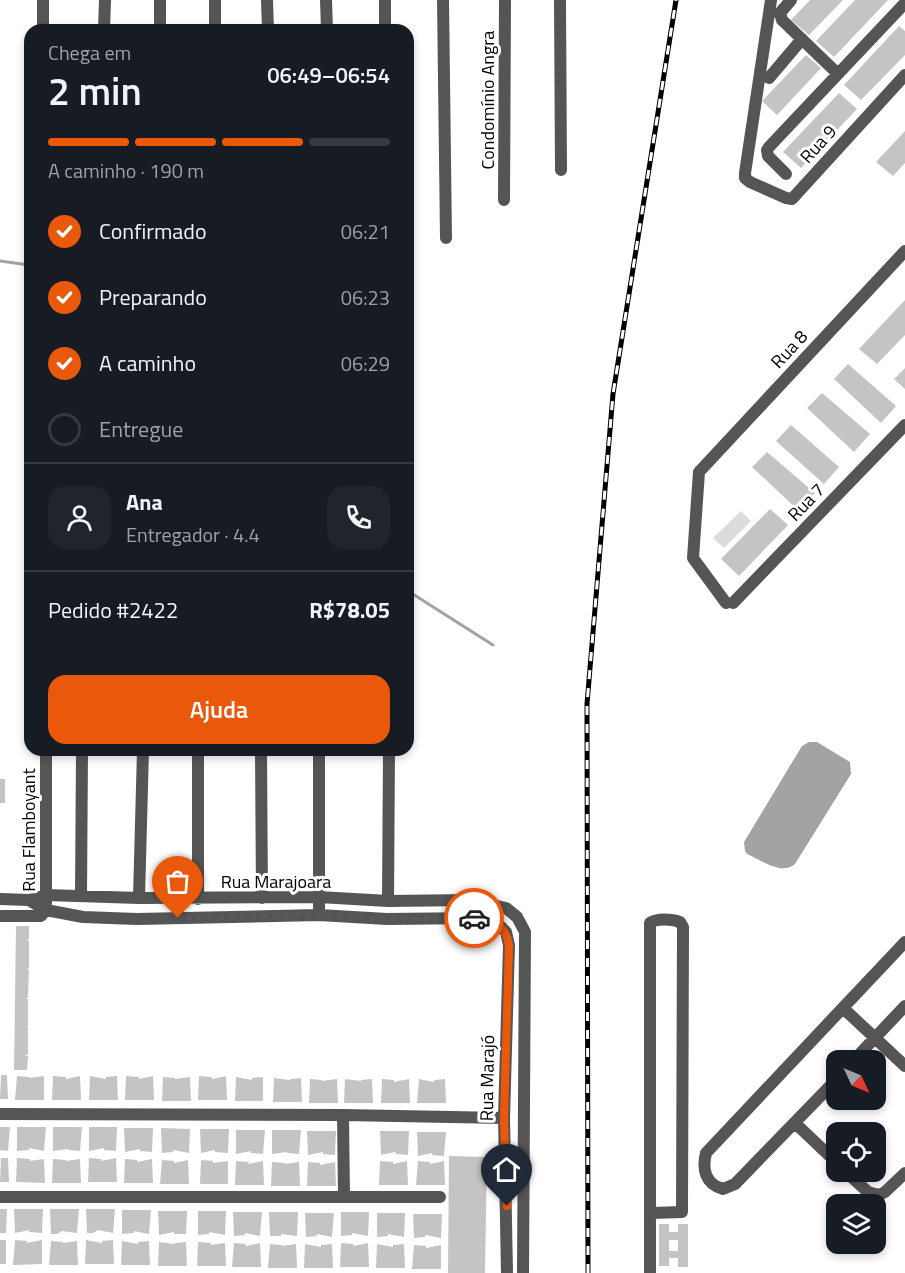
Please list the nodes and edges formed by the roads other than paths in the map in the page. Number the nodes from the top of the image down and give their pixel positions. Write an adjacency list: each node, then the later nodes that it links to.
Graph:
1 (43, 0): 14 (street)
2 (105, 0): 15 (street)
3 (160, 0): 16 (street)
4 (215, 0): 17 (street)
5 (267, 0): 18 (street)
6 (327, 0): 19 (street)
7 (385, 0): 20 (street)
8 (443, 0): 28 (street)
9 (505, 0): 27 (street, Condomínio Angra)
10 (560, 0): 25 (street)
11 (771, 0): 23 (street, Rua 9)
12 (792, 0): 21 (street)
13 (905, 3): 22 (street)
14 (43, 24)
15 (104, 24)
16 (160, 24)
17 (215, 24)
18 (268, 24)
19 (327, 24)
20 (386, 24)
21 (802, 39): 22 (street); 24 (street)
22 (837, 74): 26 (street)
23 (905, 75)
24 (769, 78)
25 (561, 170)
26 (786, 174)
27 (504, 200)
28 (446, 238)
29 (905, 250): 31 (street, Rua 8)
30 (905, 425): 31 (street, Rua 7)
31 (729, 603)
32 (46, 756): 39 (street, Rua Flamboyant)
33 (82, 756): 40 (street)
34 (143, 756): 42 (street)
35 (198, 756): 45 (street)
36 (261, 756): 43 (street)
37 (319, 756): 41 (street)
38 (389, 756): 47 (street)
39 (46, 895): 40 (street, Rua Marajoara); 46 (street, Rua Marajoara); 49 (street, Rua Flamboyant)
40 (81, 896): 42 (street, Rua Marajoara)
41 (318, 897): 43 (street, Rua Marajoara); 47 (street, Rua Marajoara); 50 (street)
42 (139, 898): 45 (street, Rua Marajoara)
43 (262, 898): 45 (street, Rua Marajoara)
44 (0, 899): 46 (street)
45 (198, 899)
46 (29, 900): 49 (street)
47 (388, 901): 48 (street, Rua Marajoara)
48 (506, 908): 52 (street); 66 (street, Rua Marajó)
49 (46, 910): 50 (street, Rua Marajoara); 51 (street)
50 (319, 915): 52 (street, Rua Marajoara)
51 (0, 916)
52 (497, 923): 62 (street, Rua Marajó)
53 (905, 942): 55 (street)
54 (905, 1006): 56 (street)
55 (843, 1008): 56 (street); 63 (street)
56 (875, 1038): 57 (street); 58 (street)
57 (864, 1050)
58 (905, 1066)
59 (826, 1091): 63 (street)
60 (0, 1114): 61 (street)
61 (343, 1115): 62 (street); 70 (street)
62 (504, 1118): 65 (street, Rua Marajó)
63 (795, 1124): 64 (street)
64 (826, 1153)
65 (506, 1173): 66 (street); 73 (street, Rua Marajó)
66 (524, 1173): 74 (street, Rua Marajó)
67 (905, 1173): 68 (street)
68 (857, 1182)
69 (0, 1197): 70 (street)
70 (344, 1197): 71 (street)
71 (440, 1197)
72 (651, 1213): 72 (street); 75 (street)
73 (507, 1273)
74 (524, 1273)
75 (650, 1273)

